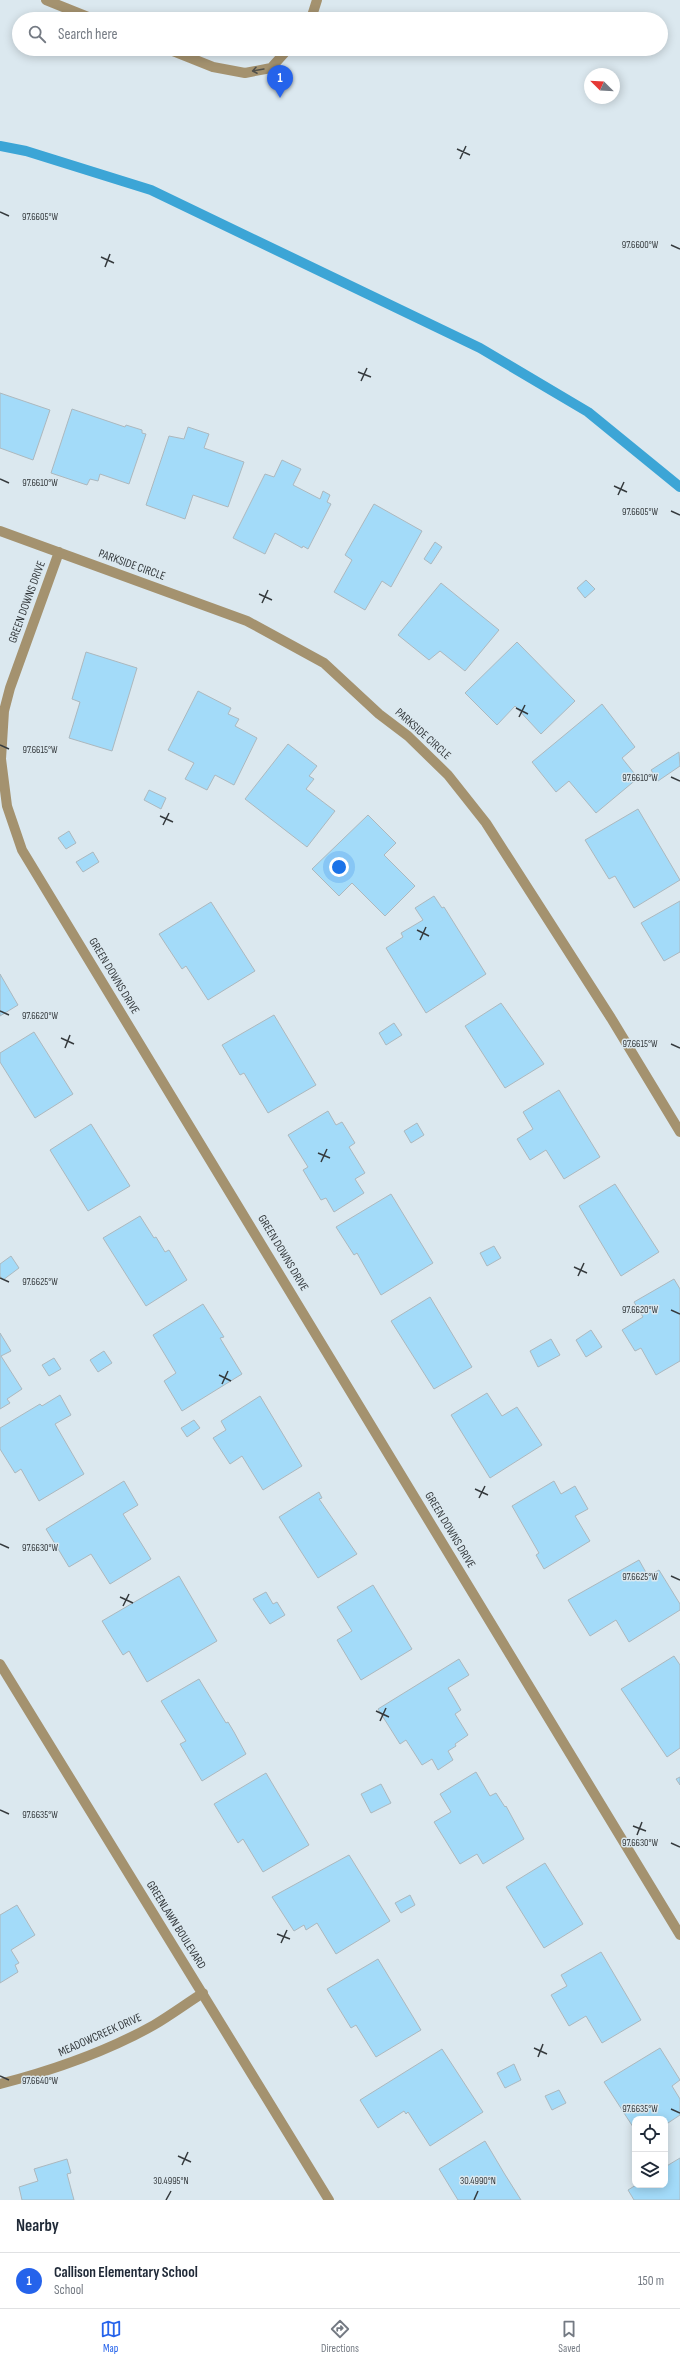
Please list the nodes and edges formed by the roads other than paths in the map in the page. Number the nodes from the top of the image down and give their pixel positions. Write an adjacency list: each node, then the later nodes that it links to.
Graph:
1 (46, 0): 3 (street)
2 (316, 0): 4 (street)
3 (76, 12)
4 (313, 12)
5 (186, 56): 6 (street, one-way to 5)
6 (282, 56)
7 (0, 531): 8 (street, PARKSIDE CIRCLE)
8 (59, 552): 9 (street, PARKSIDE CIRCLE); 11 (street, GREEN DOWNS DRIVE)
9 (680, 1132)
10 (0, 1664): 12 (street, GREENLAWN BOULEVARD)
11 (680, 1935)
12 (203, 1993): 13 (street, MEADOWCREEK DRIVE); 14 (street, GREENLAWN BOULEVARD)
13 (0, 2084)
14 (329, 2200)

